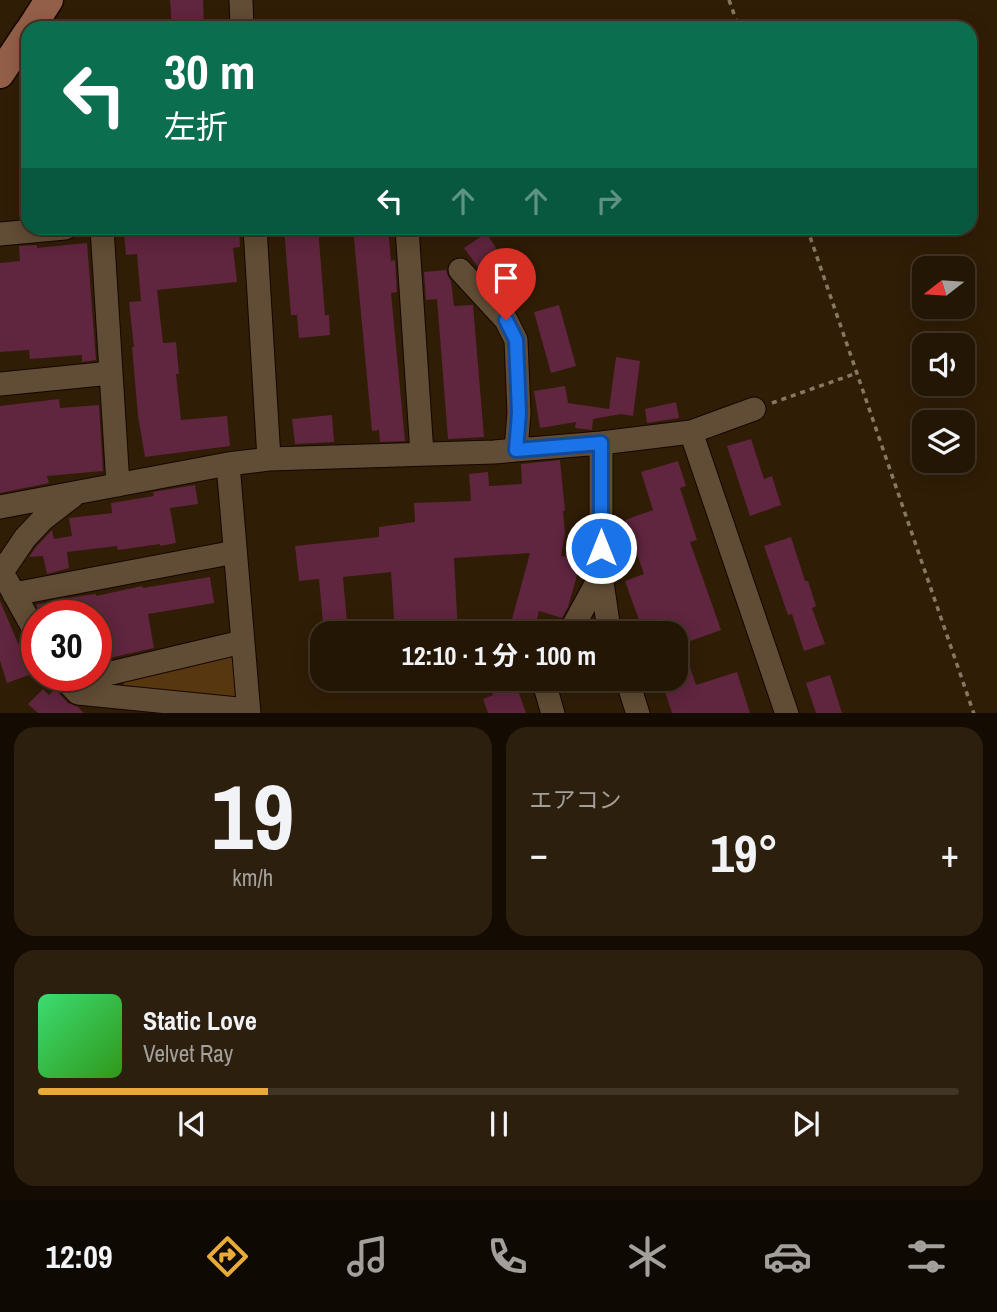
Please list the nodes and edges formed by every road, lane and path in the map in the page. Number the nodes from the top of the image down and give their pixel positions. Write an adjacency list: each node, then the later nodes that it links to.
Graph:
1 (49, 0): 4 (main road)
2 (241, 0): 5 (street)
3 (729, 0): 6 (path)
4 (35, 21)
5 (242, 21)
6 (736, 21)
7 (21, 42): 8 (main road)
8 (0, 74)
9 (21, 232): 10 (street)
10 (0, 234)
11 (102, 235): 16 (street)
12 (254, 235): 24 (street)
13 (407, 235): 23 (street)
14 (809, 235): 17 (path)
15 (460, 270): 22 (street)
16 (111, 373): 18 (street); 26 (street)
17 (857, 373): 19 (path); 45 (path)
18 (0, 384)
19 (754, 409): 20 (street)
20 (691, 432): 21 (street); 44 (street)
21 (601, 443): 22 (street); 31 (street)
22 (516, 450): 23 (street)
23 (422, 454): 24 (street)
24 (269, 460): 25 (street)
25 (228, 464): 26 (street); 29 (street)
26 (118, 485): 27 (street)
27 (77, 493): 28 (street); 30 (street)
28 (0, 507)
29 (235, 552): 32 (street); 36 (street)
30 (1, 574): 32 (street)
31 (601, 575): 34 (street); 35 (street)
32 (14, 594): 33 (street)
33 (21, 606)
34 (576, 621)
35 (608, 621)
36 (242, 642): 37 (street); 41 (street)
37 (112, 669)
38 (76, 691): 41 (street)
39 (547, 691): 42 (street)
40 (631, 691): 43 (street)
41 (248, 712)
42 (553, 713)
43 (638, 713)
44 (787, 713)
45 (974, 713)

